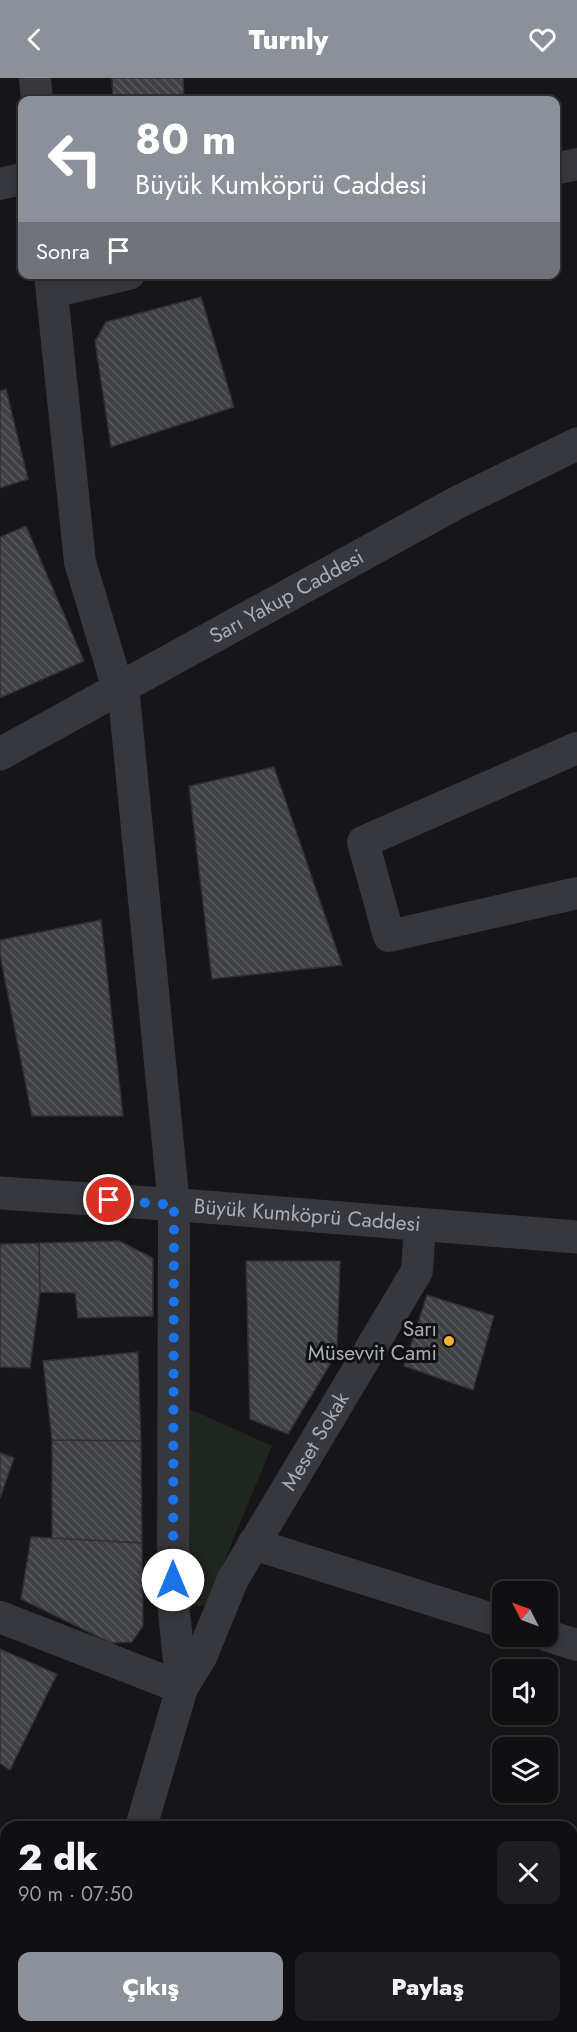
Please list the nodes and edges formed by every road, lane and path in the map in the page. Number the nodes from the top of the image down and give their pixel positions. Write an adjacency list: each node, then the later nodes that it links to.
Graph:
1 (35, 78): 2 (street)
2 (37, 96)
3 (577, 164): 4 (street)
4 (560, 168)
5 (18, 180): 6 (street)
6 (0, 184)
7 (86, 279): 8 (street)
8 (51, 283): 10 (street)
9 (577, 444): 10 (street, Sarı Yakup Caddesi)
10 (121, 688): 12 (street, Sarı Yakup Caddesi); 15 (street)
11 (577, 747): 13 (street)
12 (0, 754)
13 (577, 893)
14 (0, 1193): 15 (street, Büyük Kumköprü Caddesi)
15 (174, 1205): 16 (street, Büyük Kumköprü Caddesi); 23 (street)
16 (420, 1225): 17 (street, Büyük Kumköprü Caddesi); 18 (street, Meset Sokak)
17 (577, 1237)
18 (253, 1544): 20 (street); 23 (street, Meset Sokak)
19 (0, 1617): 23 (street)
20 (492, 1619)
21 (558, 1639): 22 (street)
22 (577, 1645)
23 (182, 1688): 24 (street)
24 (143, 1821)

